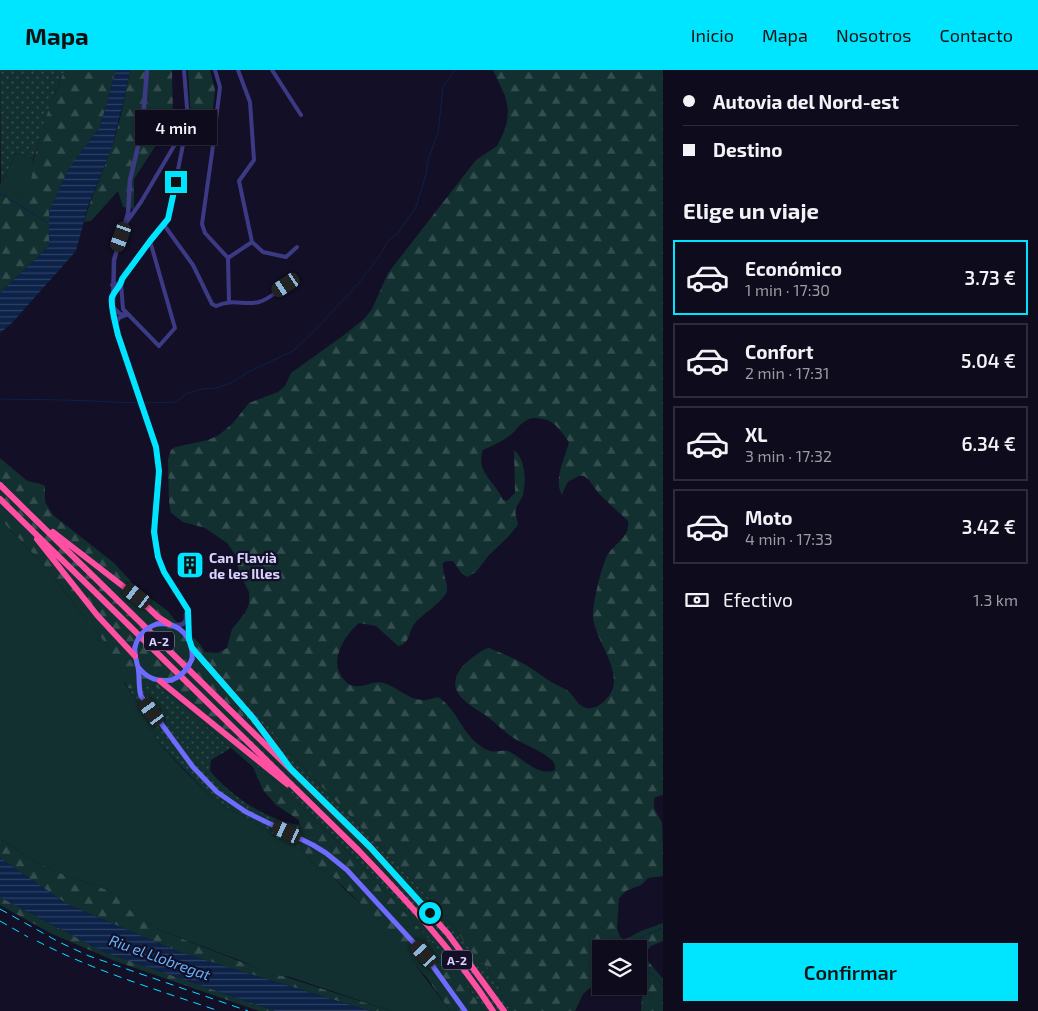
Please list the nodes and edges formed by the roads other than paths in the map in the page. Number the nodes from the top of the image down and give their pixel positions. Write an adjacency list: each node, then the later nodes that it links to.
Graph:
1 (147, 70): 8 (street)
2 (184, 70): 7 (street)
3 (215, 70): 13 (street)
4 (238, 70): 11 (street)
5 (272, 70): 6 (street)
6 (301, 115)
7 (186, 127): 8 (street); 9 (street)
8 (126, 223): 16 (street)
9 (164, 225): 10 (street); 18 (street)
10 (150, 241): 14 (street); 20 (street)
11 (252, 242): 12 (street); 13 (street)
12 (297, 246)
13 (228, 258): 18 (street)
14 (122, 281): 16 (street); 17 (street); 20 (street)
15 (294, 282): 18 (street)
16 (112, 285): 17 (street)
17 (112, 298): 19 (street)
18 (229, 301)
19 (113, 306): 20 (street); 21 (street)
20 (128, 315): 21 (street)
21 (115, 325): 26 (street)
22 (0, 485): 24 (highway, A-2)
23 (0, 499): 25 (highway, A-2)
24 (28, 512): 27 (highway); 35 (highway, A-2)
25 (24, 522): 30 (highway); 36 (highway, A-2)
26 (185, 605): 27 (street); 28 (street)
27 (172, 625): 28 (main road); 30 (main road, bridge)
28 (189, 639): 29 (main road)
29 (192, 648): 33 (main road, bridge); 35 (highway)
30 (135, 656): 31 (main road)
31 (138, 666): 32 (main road); 34 (main road)
32 (150, 678): 33 (main road); 34 (main road)
33 (160, 681): 36 (highway)
34 (139, 688): 37 (main road)
35 (291, 769): 39 (highway, A-2)
36 (307, 799): 38 (highway, A-2)
37 (465, 1011)
38 (493, 1011)
39 (504, 1011)

